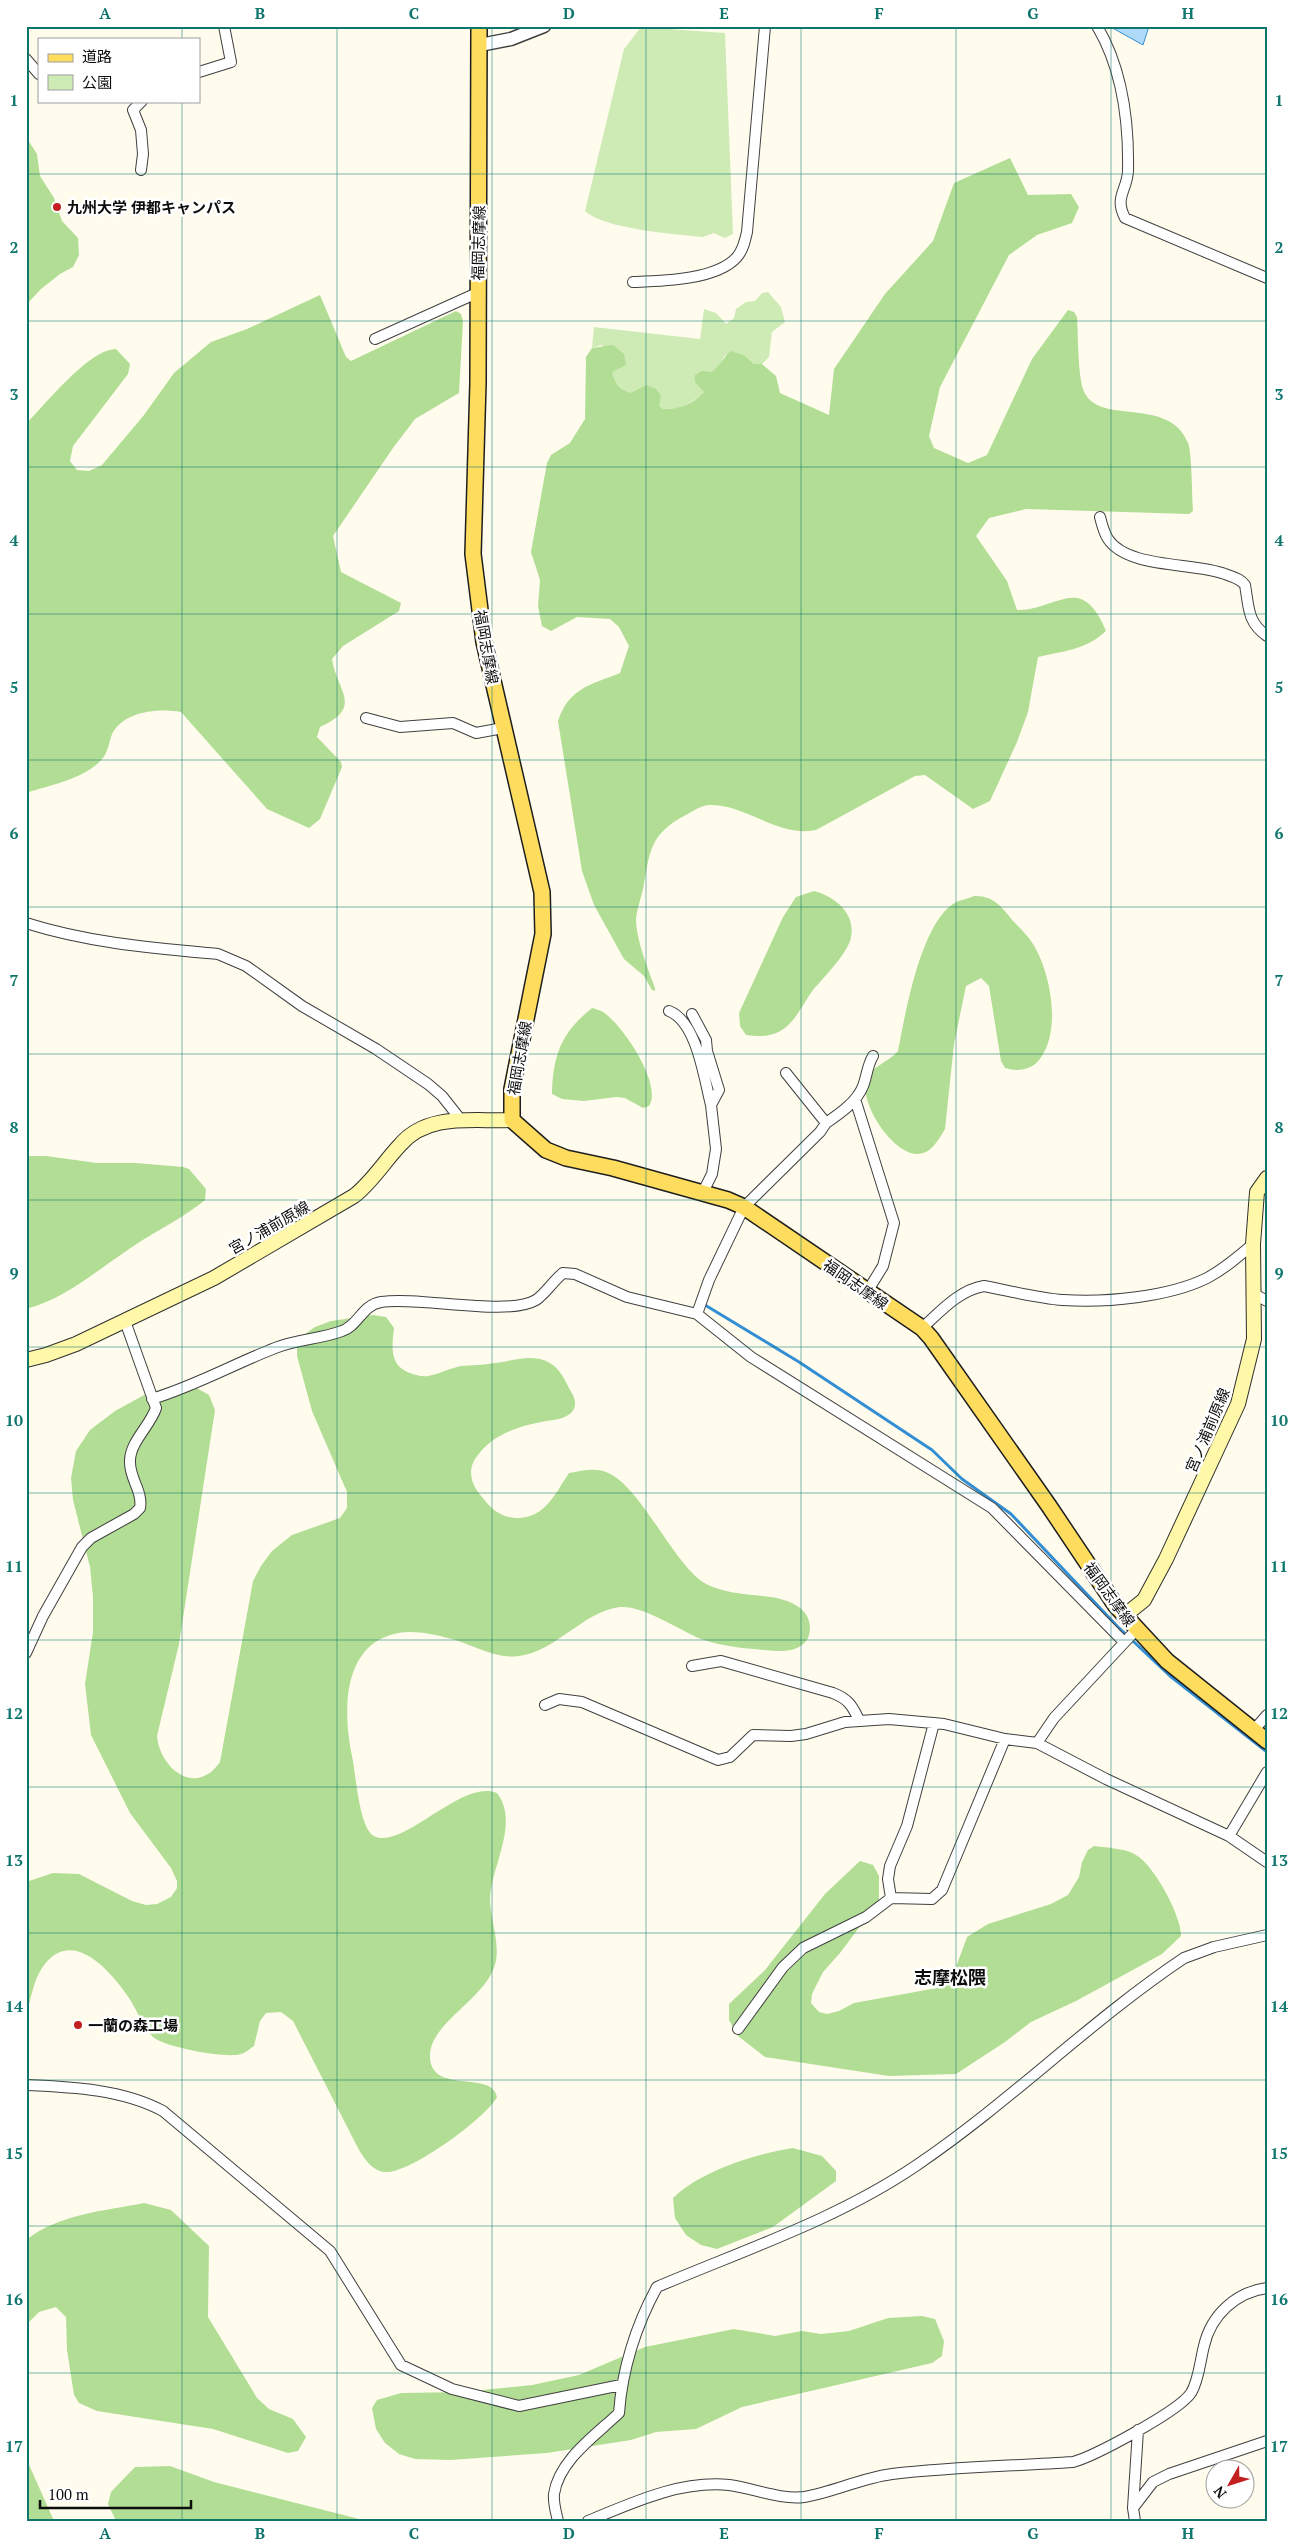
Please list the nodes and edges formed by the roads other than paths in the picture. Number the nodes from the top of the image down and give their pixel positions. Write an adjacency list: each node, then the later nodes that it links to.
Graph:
1 (224, 26): 8 (street)
2 (479, 26): 6 (main road, 福岡志摩線)
3 (544, 26): 6 (street)
4 (765, 26): 13 (street)
5 (1097, 26): 12 (street)
6 (480, 45): 14 (main road, 福岡志摩線)
7 (26, 59): 9 (street)
8 (200, 72)
9 (38, 73)
10 (141, 102): 11 (street)
11 (141, 170)
12 (1267, 278)
13 (634, 282)
14 (477, 293): 15 (street); 19 (main road, 福岡志摩線)
15 (376, 339)
16 (1100, 517): 17 (street)
17 (1267, 636)
18 (366, 718): 19 (street)
19 (503, 728): 28 (main road, 福岡志摩線)
20 (26, 923): 27 (street)
21 (669, 1011): 26 (street)
22 (692, 1014): 26 (street)
23 (873, 1056): 25 (street)
24 (786, 1073): 29 (street)
25 (855, 1099): 29 (street); 34 (street)
26 (711, 1105): 31 (street)
27 (461, 1120): 28 (main road, 宮ノ浦前原線); 38 (main road, 宮ノ浦前原線)
28 (512, 1120): 31 (main road, 福岡志摩線)
29 (826, 1123): 32 (street)
30 (1267, 1178): 33 (main road, 宮ノ浦前原線)
31 (703, 1192): 32 (main road, 福岡志摩線)
32 (744, 1207): 34 (main road, 福岡志摩線); 37 (street)
33 (1253, 1244): 35 (main road, 宮ノ浦前原線); 39 (street)
34 (867, 1292): 39 (main road, 福岡志摩線)
35 (1254, 1294): 36 (street); 42 (main road, 宮ノ浦前原線)
36 (1267, 1301)
37 (697, 1314): 41 (street); 44 (street)
38 (125, 1321): 40 (main road, 宮ノ浦前原線); 41 (street)
39 (922, 1328): 42 (main road, 福岡志摩線)
40 (26, 1360)
41 (152, 1399): 45 (street)
42 (1124, 1616): 43 (main road, 福岡志摩線)
43 (1136, 1630): 44 (street); 51 (main road, 福岡志摩線)
44 (1123, 1641): 54 (street)
45 (26, 1653)
46 (692, 1666): 49 (street)
47 (545, 1704): 49 (street)
48 (1267, 1715): 51 (street)
49 (859, 1720): 50 (street)
50 (934, 1723): 52 (street); 58 (street)
51 (1253, 1731): 53 (main road, 福岡志摩線)
52 (1005, 1739): 54 (street); 58 (street)
53 (1267, 1741)
54 (1037, 1743): 56 (street)
55 (1267, 1772): 56 (street)
56 (1229, 1836): 57 (street)
57 (1267, 1862)
58 (891, 1898): 60 (street)
59 (1267, 1935): 63 (street)
60 (738, 2029)
61 (26, 2085): 63 (street)
62 (1267, 2288): 64 (street)
63 (621, 2385): 67 (street)
64 (1138, 2430): 66 (street); 68 (street)
65 (1267, 2441): 66 (street)
66 (1133, 2508): 69 (street)
67 (558, 2521)
68 (588, 2521)
69 (1135, 2521)

